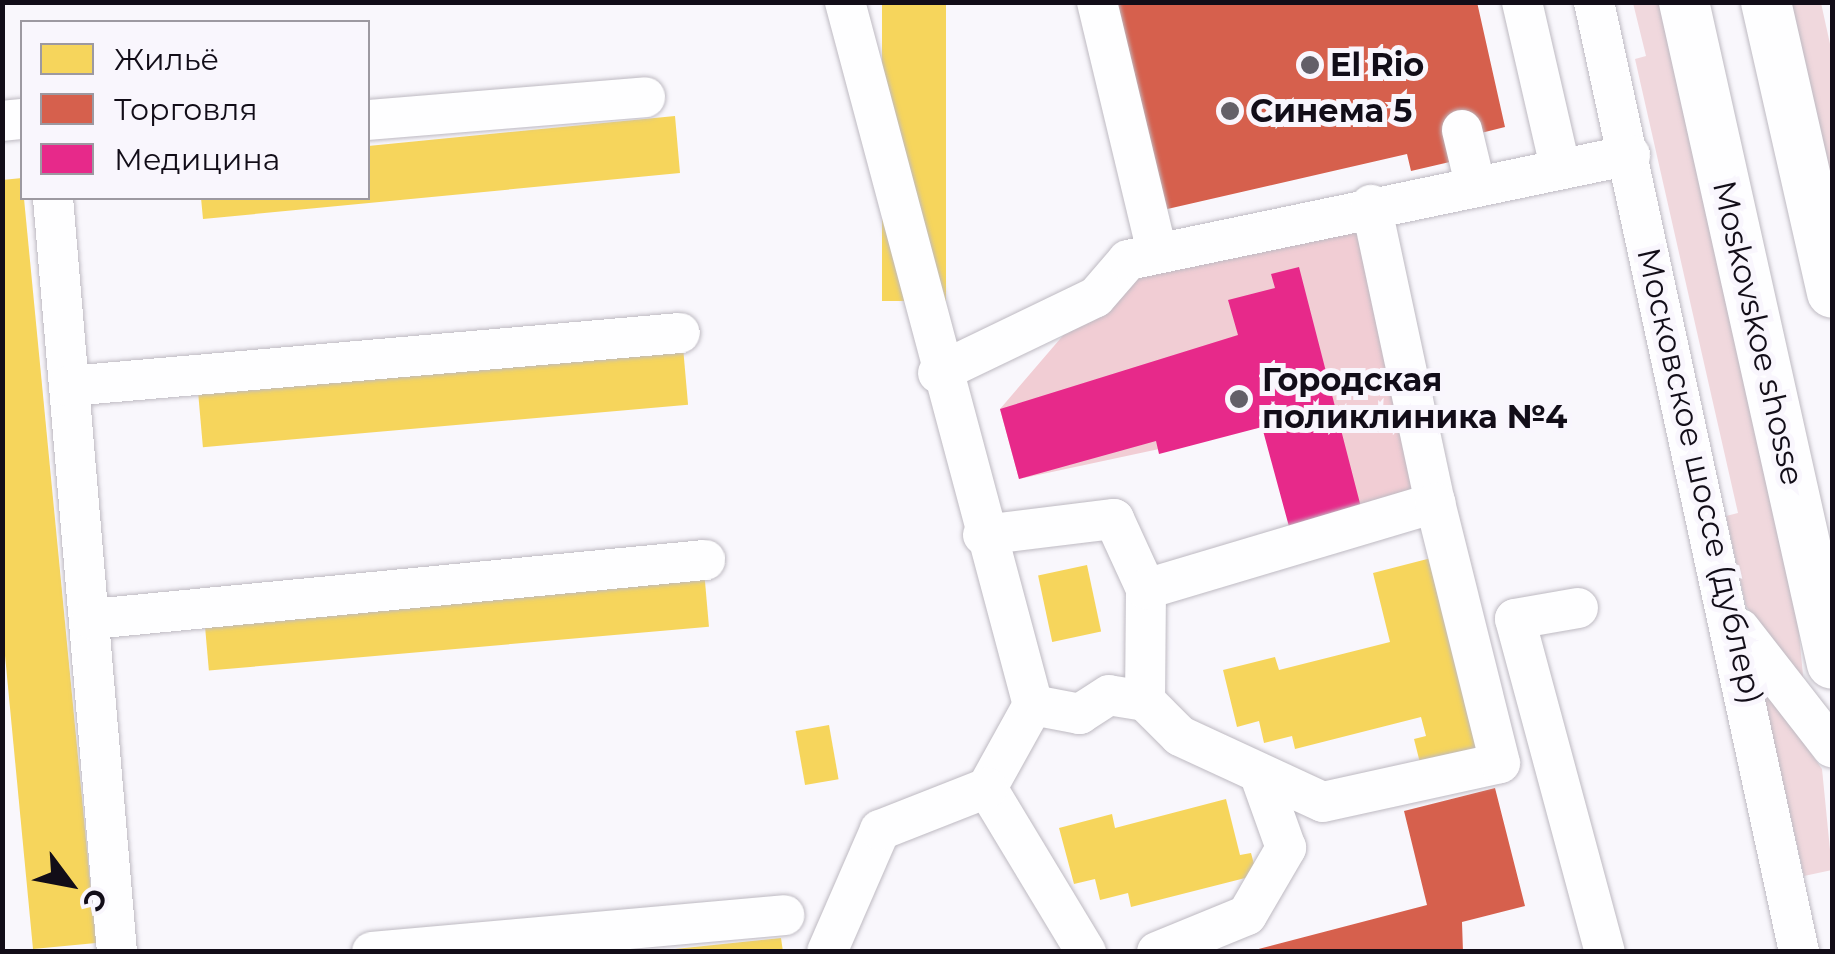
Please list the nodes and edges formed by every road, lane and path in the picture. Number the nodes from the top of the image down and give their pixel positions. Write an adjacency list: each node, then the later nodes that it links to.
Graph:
1 (845, 2): 18 (street)
2 (1097, 2): 15 (street)
3 (1522, 2): 11 (street)
4 (1594, 2): 10 (street, Московское шоссе (дублер))
5 (1684, 2): 27 (main road, Moskovskoe shosse)
6 (1766, 2): 16 (main road)
7 (645, 97): 8 (street)
8 (370, 120)
9 (1462, 130): 12 (street)
10 (1630, 154): 11 (street); 26 (street, Московское шоссе (дублер))
11 (1560, 166): 12 (street)
12 (1475, 184): 14 (street)
13 (53, 200): 19 (street)
14 (1370, 205): 15 (street); 20 (street)
15 (1157, 251): 18 (street)
16 (1832, 293)
17 (680, 334): 19 (street)
18 (938, 373): 21 (street)
19 (69, 386): 25 (street)
20 (1435, 503): 23 (street); 31 (street)
21 (983, 534): 23 (street); 29 (street)
22 (705, 560): 25 (street)
23 (1146, 589): 28 (street)
24 (1578, 608): 39 (street)
25 (92, 619): 34 (street)
26 (1735, 622): 30 (street); 40 (street, Московское шоссе (дублер))
27 (1832, 664)
28 (1145, 701): 29 (street); 31 (street)
29 (1032, 705): 32 (street)
30 (1832, 746)
31 (1262, 781): 38 (street)
32 (986, 788): 36 (street); 37 (street)
33 (784, 915): 35 (street)
34 (117, 952)
35 (372, 952)
36 (827, 952)
37 (1086, 952)
38 (1157, 952)
39 (1605, 952)
40 (1800, 952)

